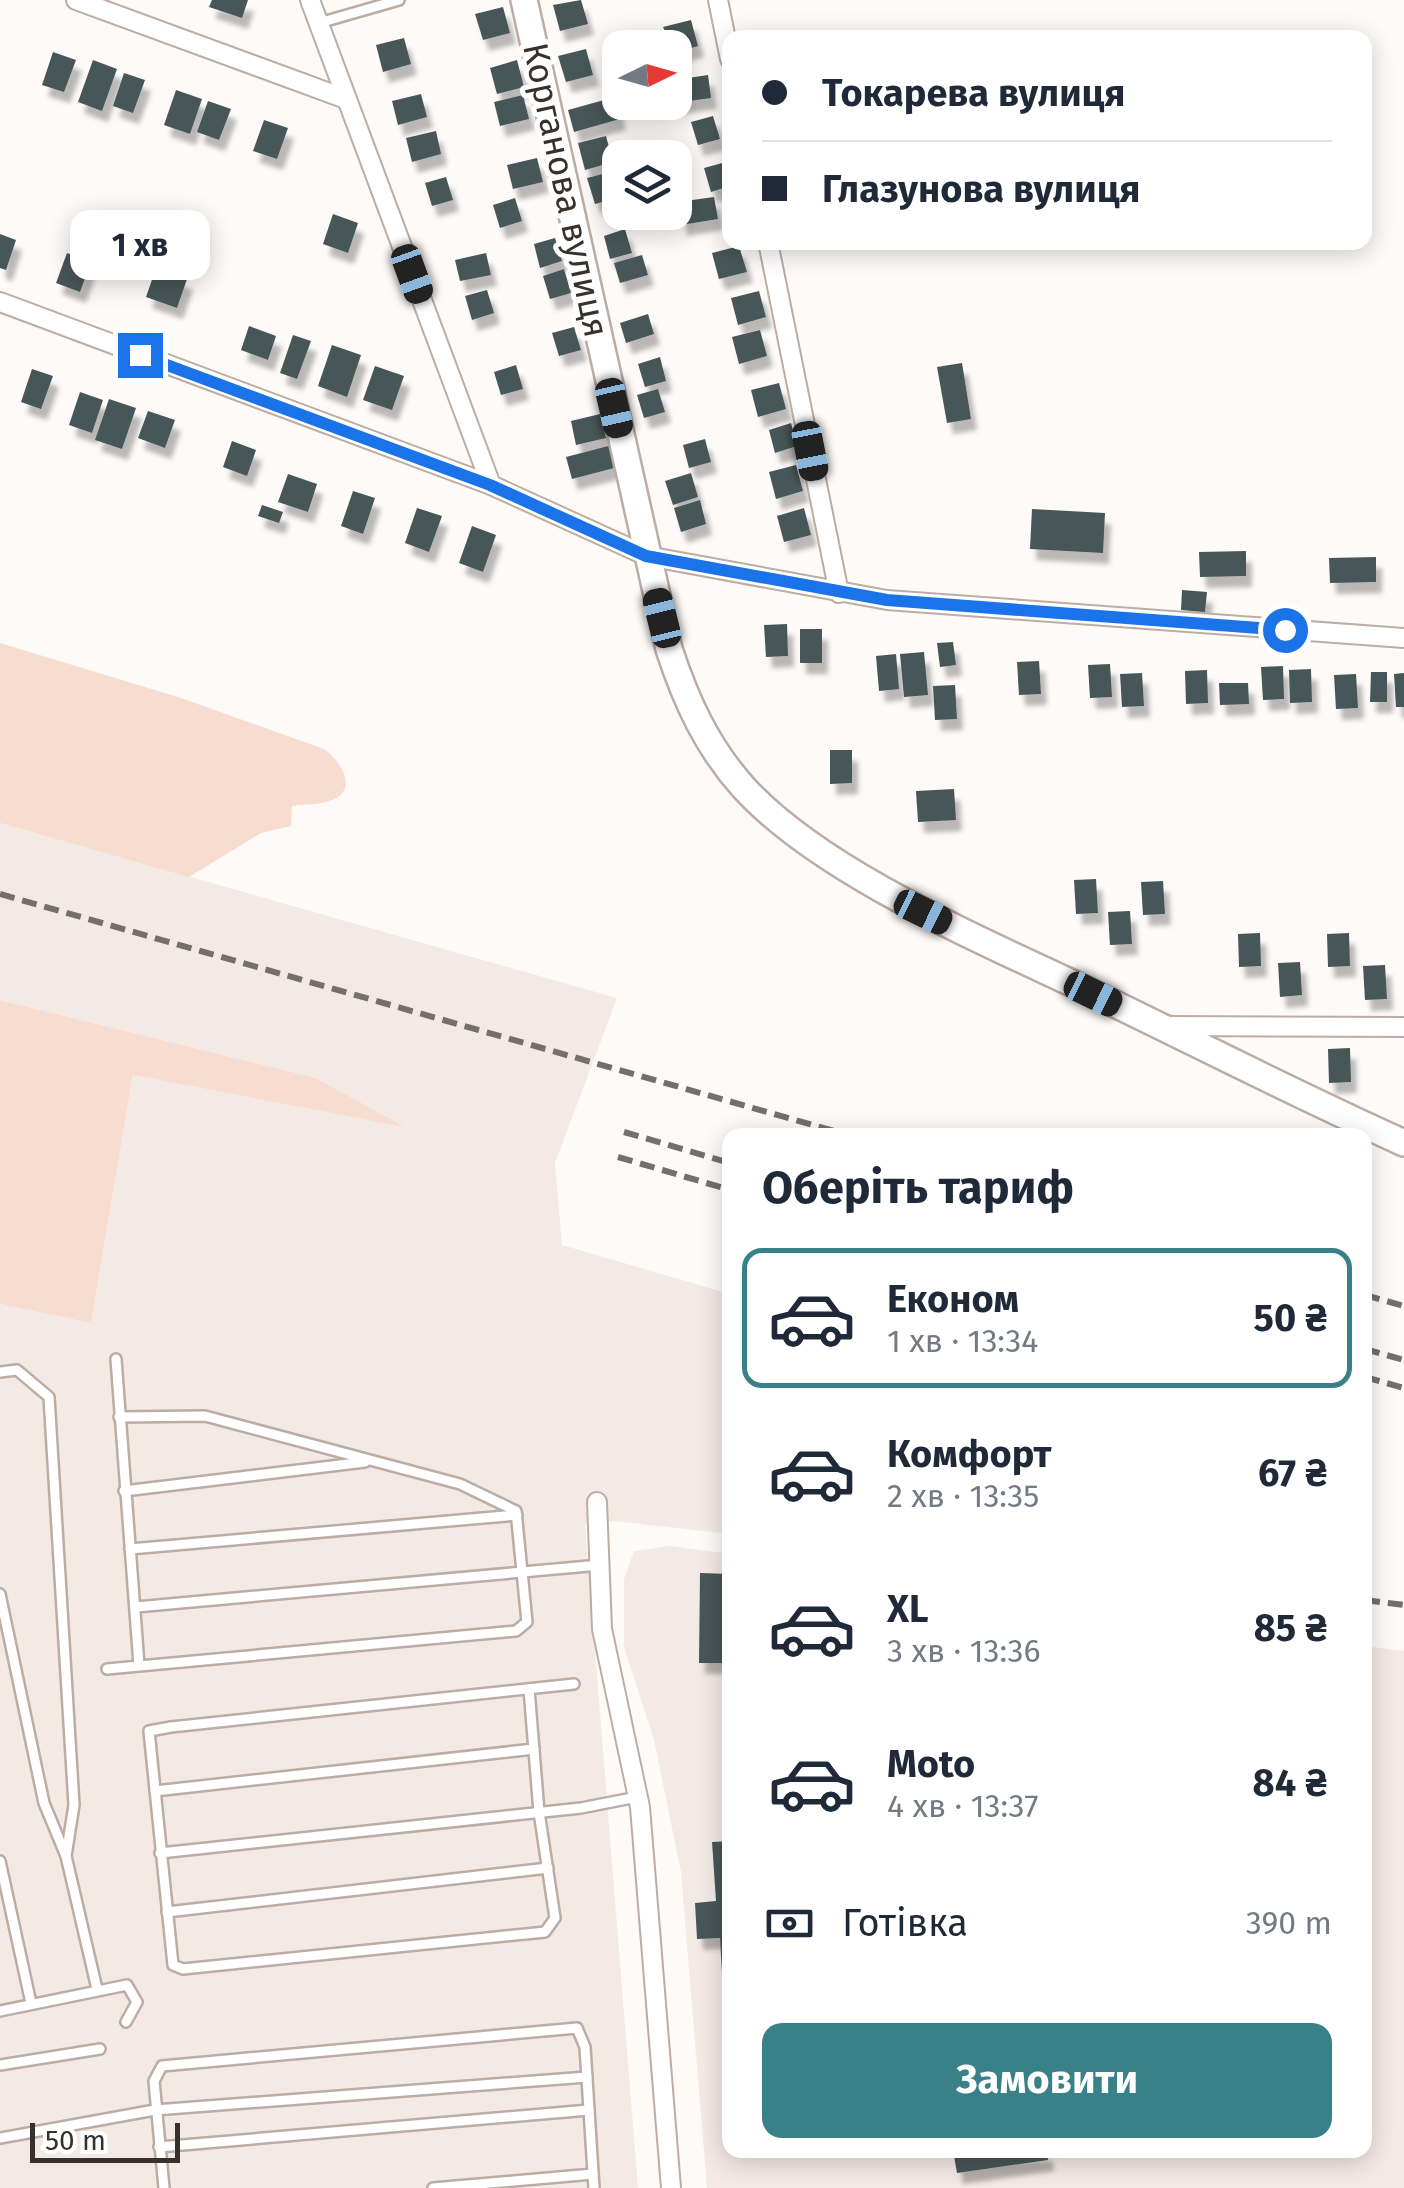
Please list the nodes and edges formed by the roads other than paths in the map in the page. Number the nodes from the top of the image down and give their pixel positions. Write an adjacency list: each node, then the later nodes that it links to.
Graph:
1 (76, 0): 8 (street)
2 (310, 0): 6 (street)
3 (399, 0): 6 (lane)
4 (524, 0): 12 (main road, Корганова вулиця)
5 (718, 0): 7 (street)
6 (319, 23): 8 (street)
7 (724, 30)
8 (346, 98): 11 (street)
9 (770, 250): 13 (street)
10 (0, 302): 11 (street)
11 (490, 485): 12 (street)
12 (646, 556): 13 (street); 15 (main road, Корганова вулиця)
13 (839, 593): 14 (street)
14 (1404, 638)
15 (1161, 1026): 16 (street); 17 (main road, Корганова вулиця)
16 (1404, 1027)
17 (1404, 1143)
18 (116, 1359): 20 (lane)
19 (0, 1372): 39 (lane)
20 (119, 1418): 21 (lane); 22 (lane)
21 (373, 1461): 22 (lane); 24 (lane)
22 (124, 1491): 25 (lane)
23 (597, 1502): 26 (street)
24 (517, 1515): 25 (lane); 27 (lane)
25 (130, 1549): 29 (lane)
26 (600, 1565): 27 (lane); 36 (street)
27 (523, 1568): 29 (lane); 30 (lane)
28 (0, 1594): 39 (lane)
29 (136, 1607): 30 (lane)
30 (139, 1665): 31 (lane)
31 (107, 1669)
32 (574, 1684): 33 (lane)
33 (529, 1689): 34 (lane); 35 (lane)
34 (534, 1749): 35 (lane); 37 (lane)
35 (155, 1791): 38 (lane)
36 (638, 1797): 37 (lane); 58 (street)
37 (539, 1812): 38 (lane); 41 (lane)
38 (160, 1853): 42 (lane)
39 (66, 1856): 43 (lane)
40 (0, 1861): 44 (lane)
41 (548, 1868): 42 (lane); 42 (lane)
42 (167, 1912)
43 (97, 1989): 44 (lane); 46 (lane)
44 (31, 2003): 45 (lane)
45 (0, 2011)
46 (126, 2022)
47 (100, 2048): 48 (lane)
48 (0, 2065)
49 (587, 2077): 50 (lane); 50 (lane); 51 (lane)
50 (155, 2110): 52 (lane); 53 (lane)
51 (589, 2110): 53 (lane); 54 (lane)
52 (0, 2138)
53 (159, 2147): 55 (lane)
54 (594, 2174): 56 (lane); 57 (lane)
55 (164, 2188)
56 (433, 2188)
57 (594, 2188)
58 (671, 2188)

